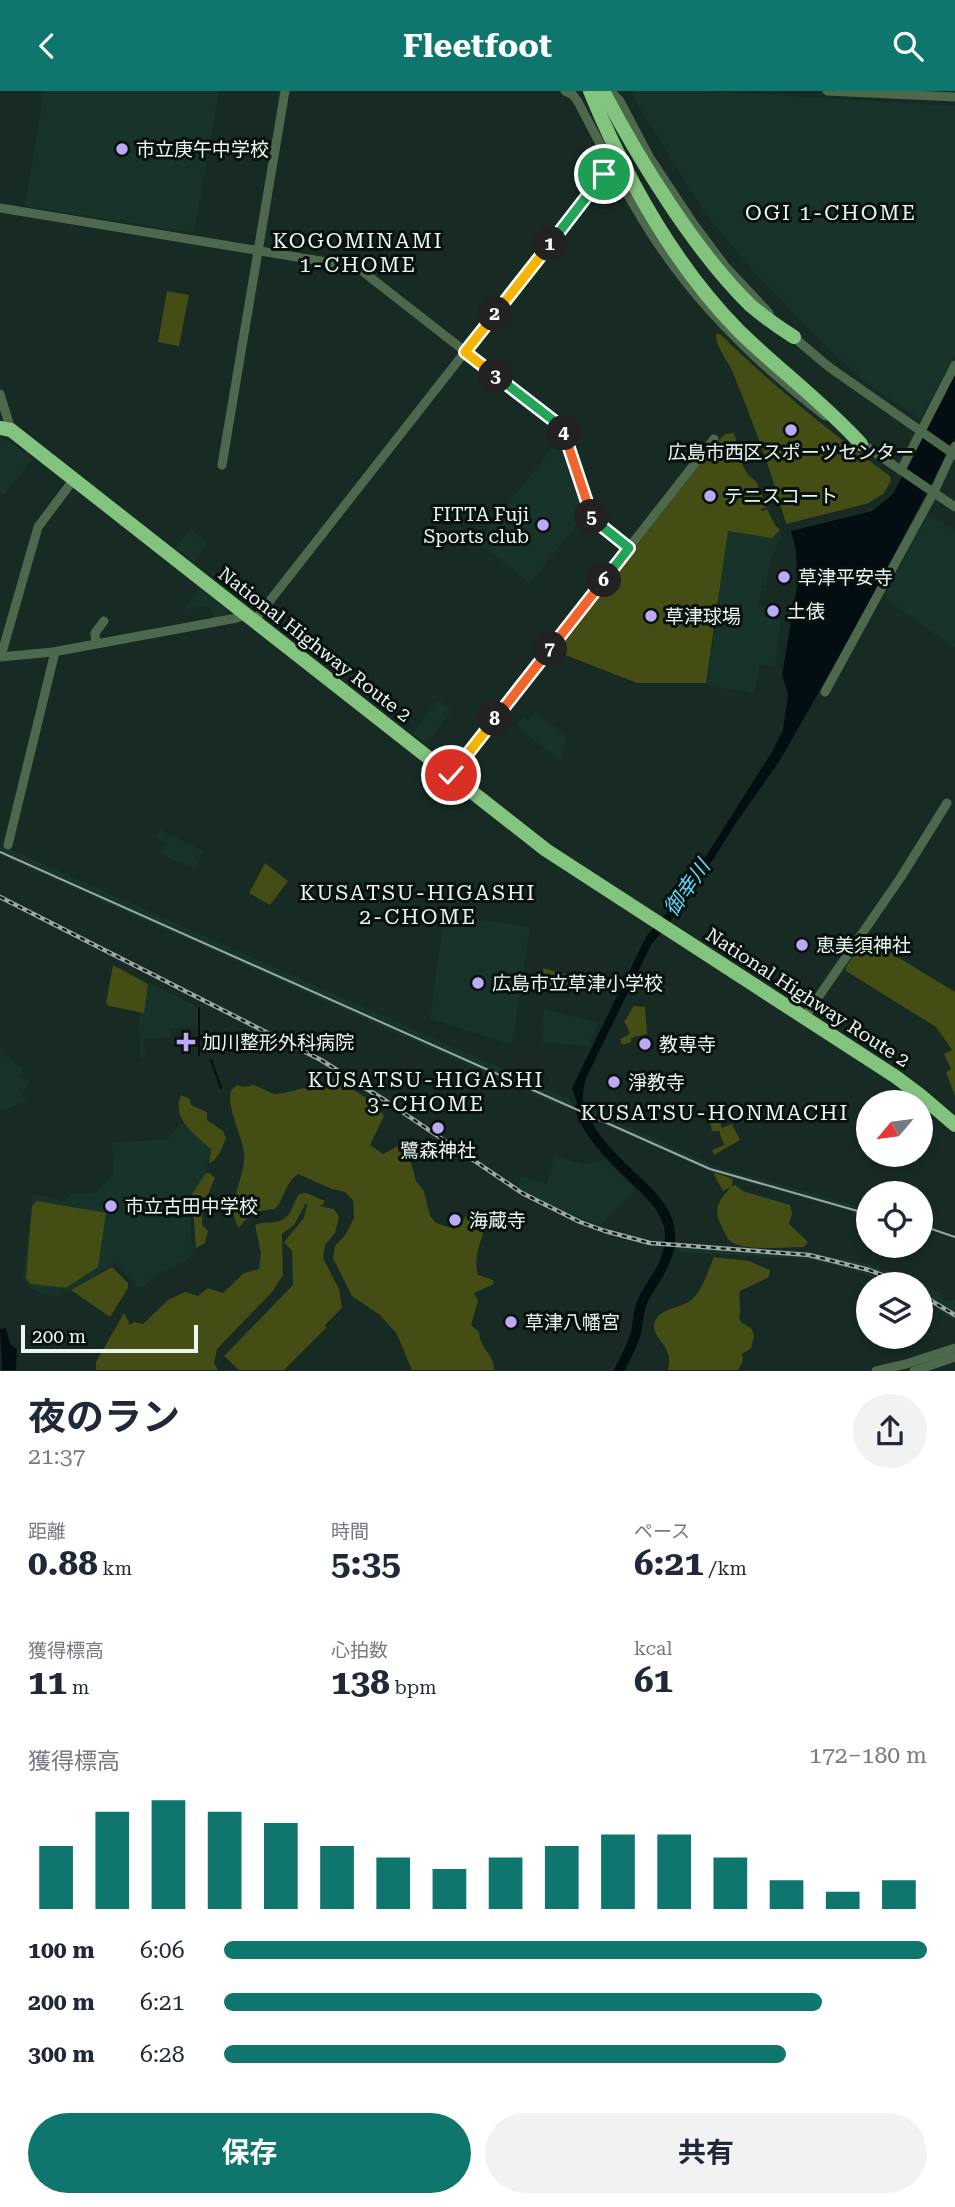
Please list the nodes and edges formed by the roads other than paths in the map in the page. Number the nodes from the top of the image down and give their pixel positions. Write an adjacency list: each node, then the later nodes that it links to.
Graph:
1 (285, 91): 10 (street)
2 (565, 91): 7 (street)
3 (590, 91): 8 (highway)
4 (827, 91): 6 (street)
5 (610, 94): 7 (street); 11 (street); 11 (highway)
6 (955, 97)
7 (582, 110): 8 (street)
8 (618, 166): 12 (street); 18 (highway); 18 (street)
9 (0, 208): 10 (street)
10 (258, 251): 12 (street); 20 (street)
11 (794, 337): 16 (street)
12 (465, 352): 25 (street); 26 (street)
13 (955, 365): 16 (street)
14 (0, 394): 15 (street)
15 (6, 429): 22 (highway, National Highway Route 2)
16 (922, 432): 19 (street); 21 (street)
17 (714, 439): 25 (street)
18 (862, 444): 21 (street)
19 (953, 451): 23 (street)
20 (222, 465)
21 (903, 471): 23 (street)
22 (74, 479): 26 (highway, National Highway Route 2); 30 (street)
23 (932, 491): 24 (street); 31 (street)
24 (955, 507)
25 (629, 548): 32 (street)
26 (250, 617): 28 (street); 32 (highway, National Highway Route 2)
27 (104, 621): 28 (street)
28 (96, 643): 29 (street)
29 (53, 652): 30 (street); 34 (street)
30 (1, 657)
31 (825, 692)
32 (451, 775): 35 (highway, National Highway Route 2)
33 (947, 803): 35 (street)
34 (8, 845)
35 (803, 1018): 36 (highway, National Highway Route 2)
36 (955, 1125)
37 (955, 1348): 39 (street)
38 (955, 1357): 40 (street)
39 (876, 1370)
40 (914, 1370)

